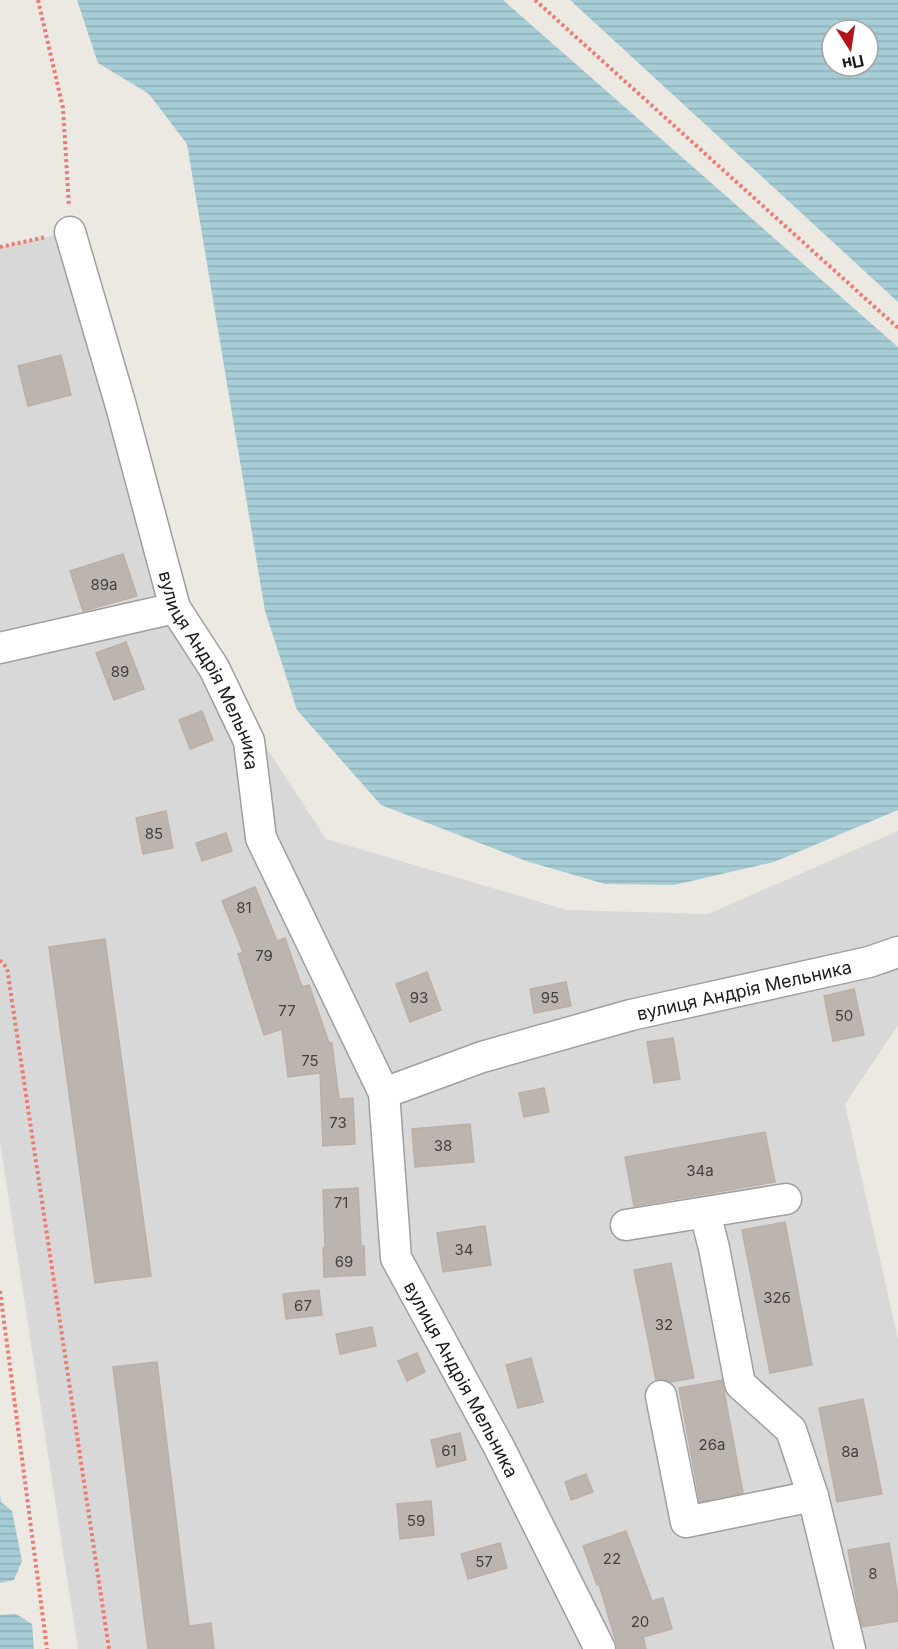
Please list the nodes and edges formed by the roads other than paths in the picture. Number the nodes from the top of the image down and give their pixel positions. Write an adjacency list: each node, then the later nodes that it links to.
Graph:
1 (70, 232): 2 (street, вулиця Андрія Мельника)
2 (175, 608): 3 (street); 5 (street, вулиця Андрія Мельника)
3 (0, 648)
4 (898, 952): 5 (street, вулиця Андрія Мельника)
5 (384, 1093): 11 (street, вулиця Андрія Мельника)
6 (786, 1199): 7 (street)
7 (705, 1213): 8 (street); 10 (street)
8 (626, 1225)
9 (661, 1396): 10 (street)
10 (813, 1496): 12 (street)
11 (600, 1649)
12 (849, 1649)

